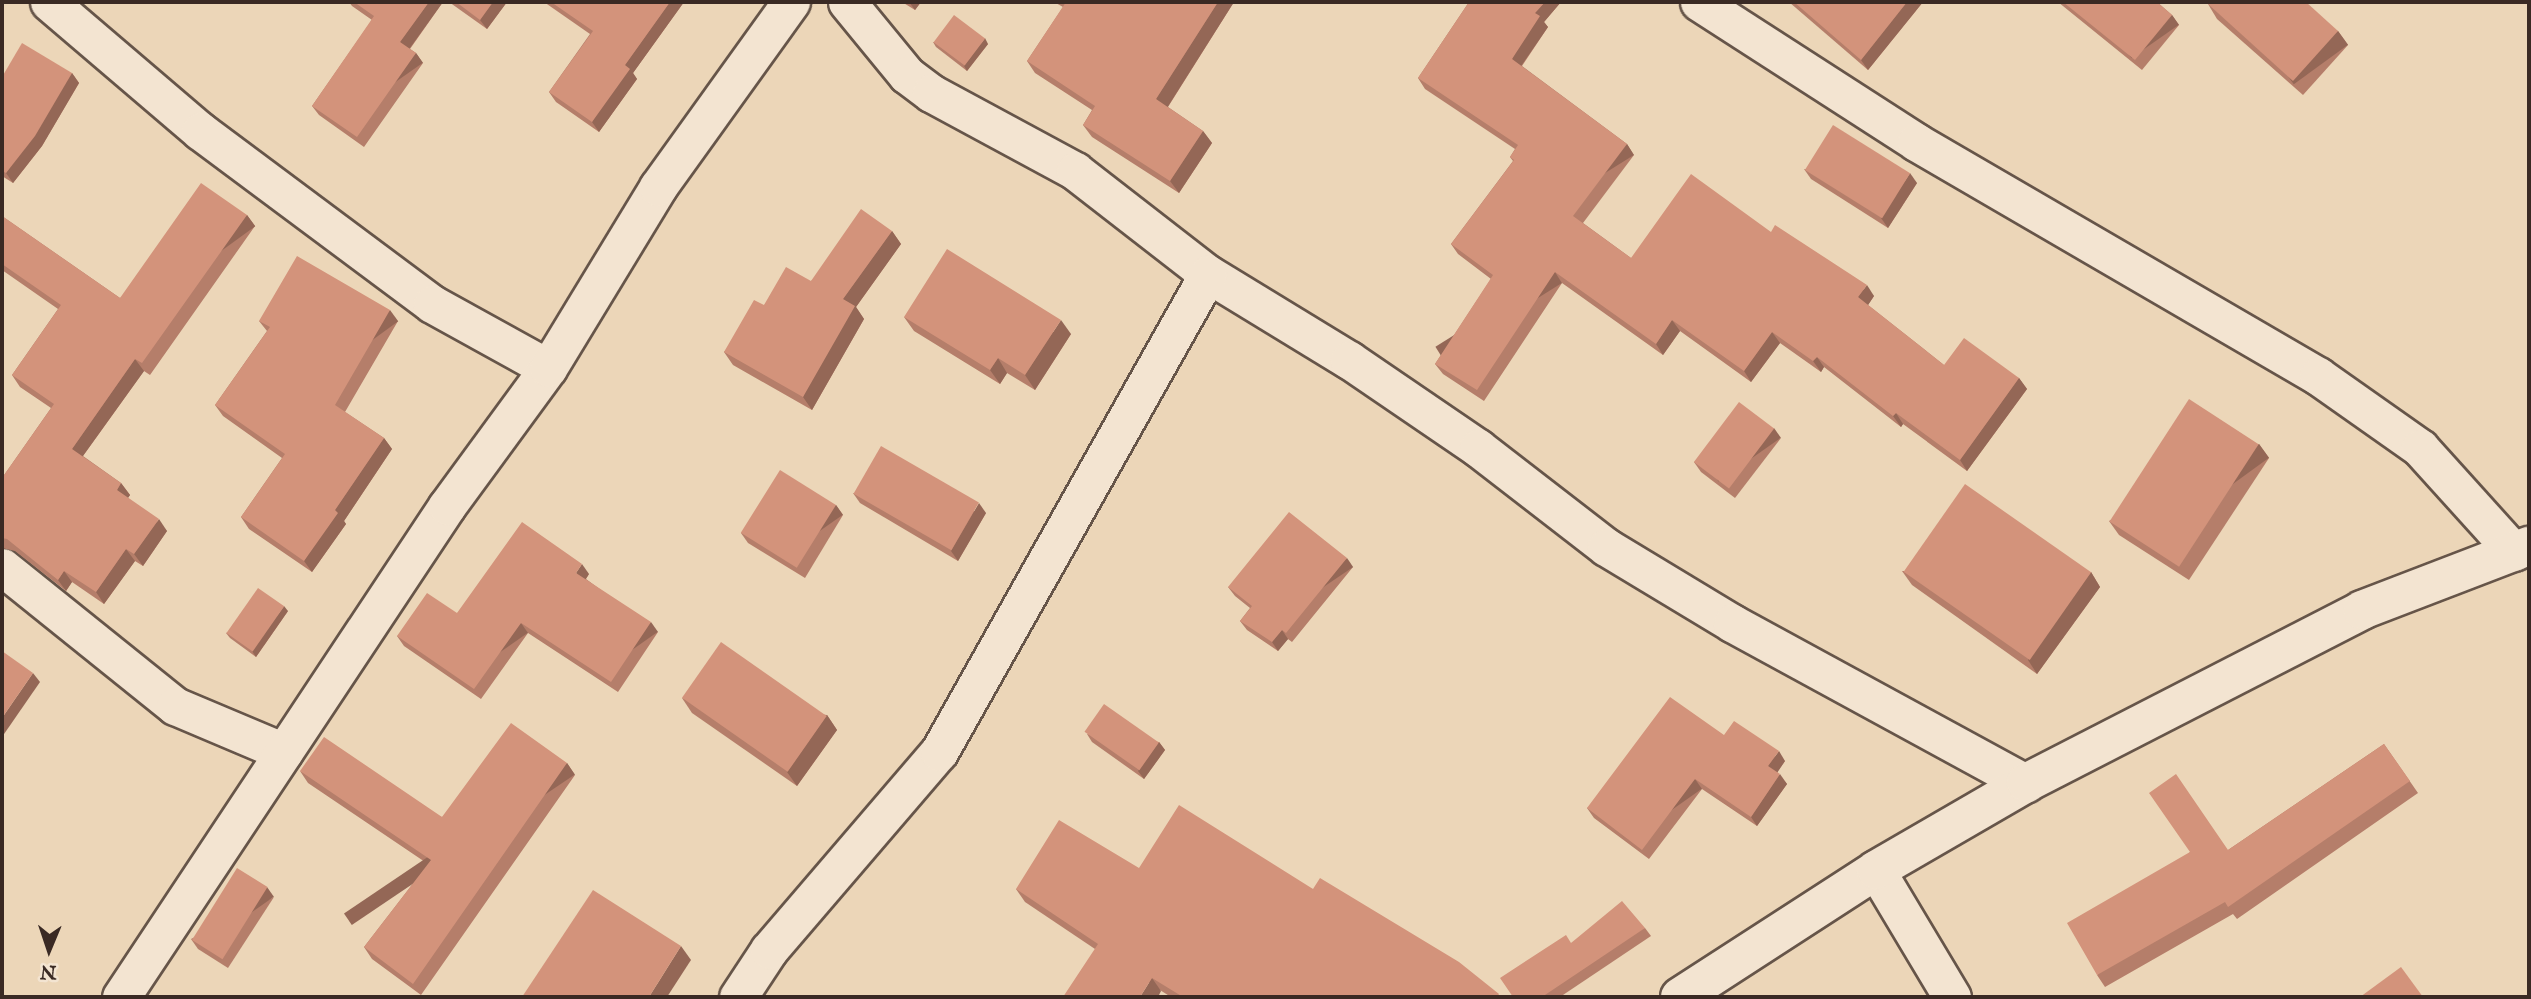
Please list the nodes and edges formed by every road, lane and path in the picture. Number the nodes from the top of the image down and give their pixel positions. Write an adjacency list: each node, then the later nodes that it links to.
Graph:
1 (49, 2): 6 (street)
2 (791, 2): 6 (street)
3 (847, 2): 5 (street)
4 (1699, 2): 7 (street)
5 (1208, 274): 10 (street); 13 (street)
6 (548, 368): 9 (street)
7 (2521, 549): 10 (street)
8 (2, 567): 9 (street)
9 (284, 752): 12 (street)
10 (2026, 783): 11 (street)
11 (1876, 870): 14 (street); 15 (street)
12 (121, 997)
13 (738, 997)
14 (1680, 997)
15 (1952, 997)

